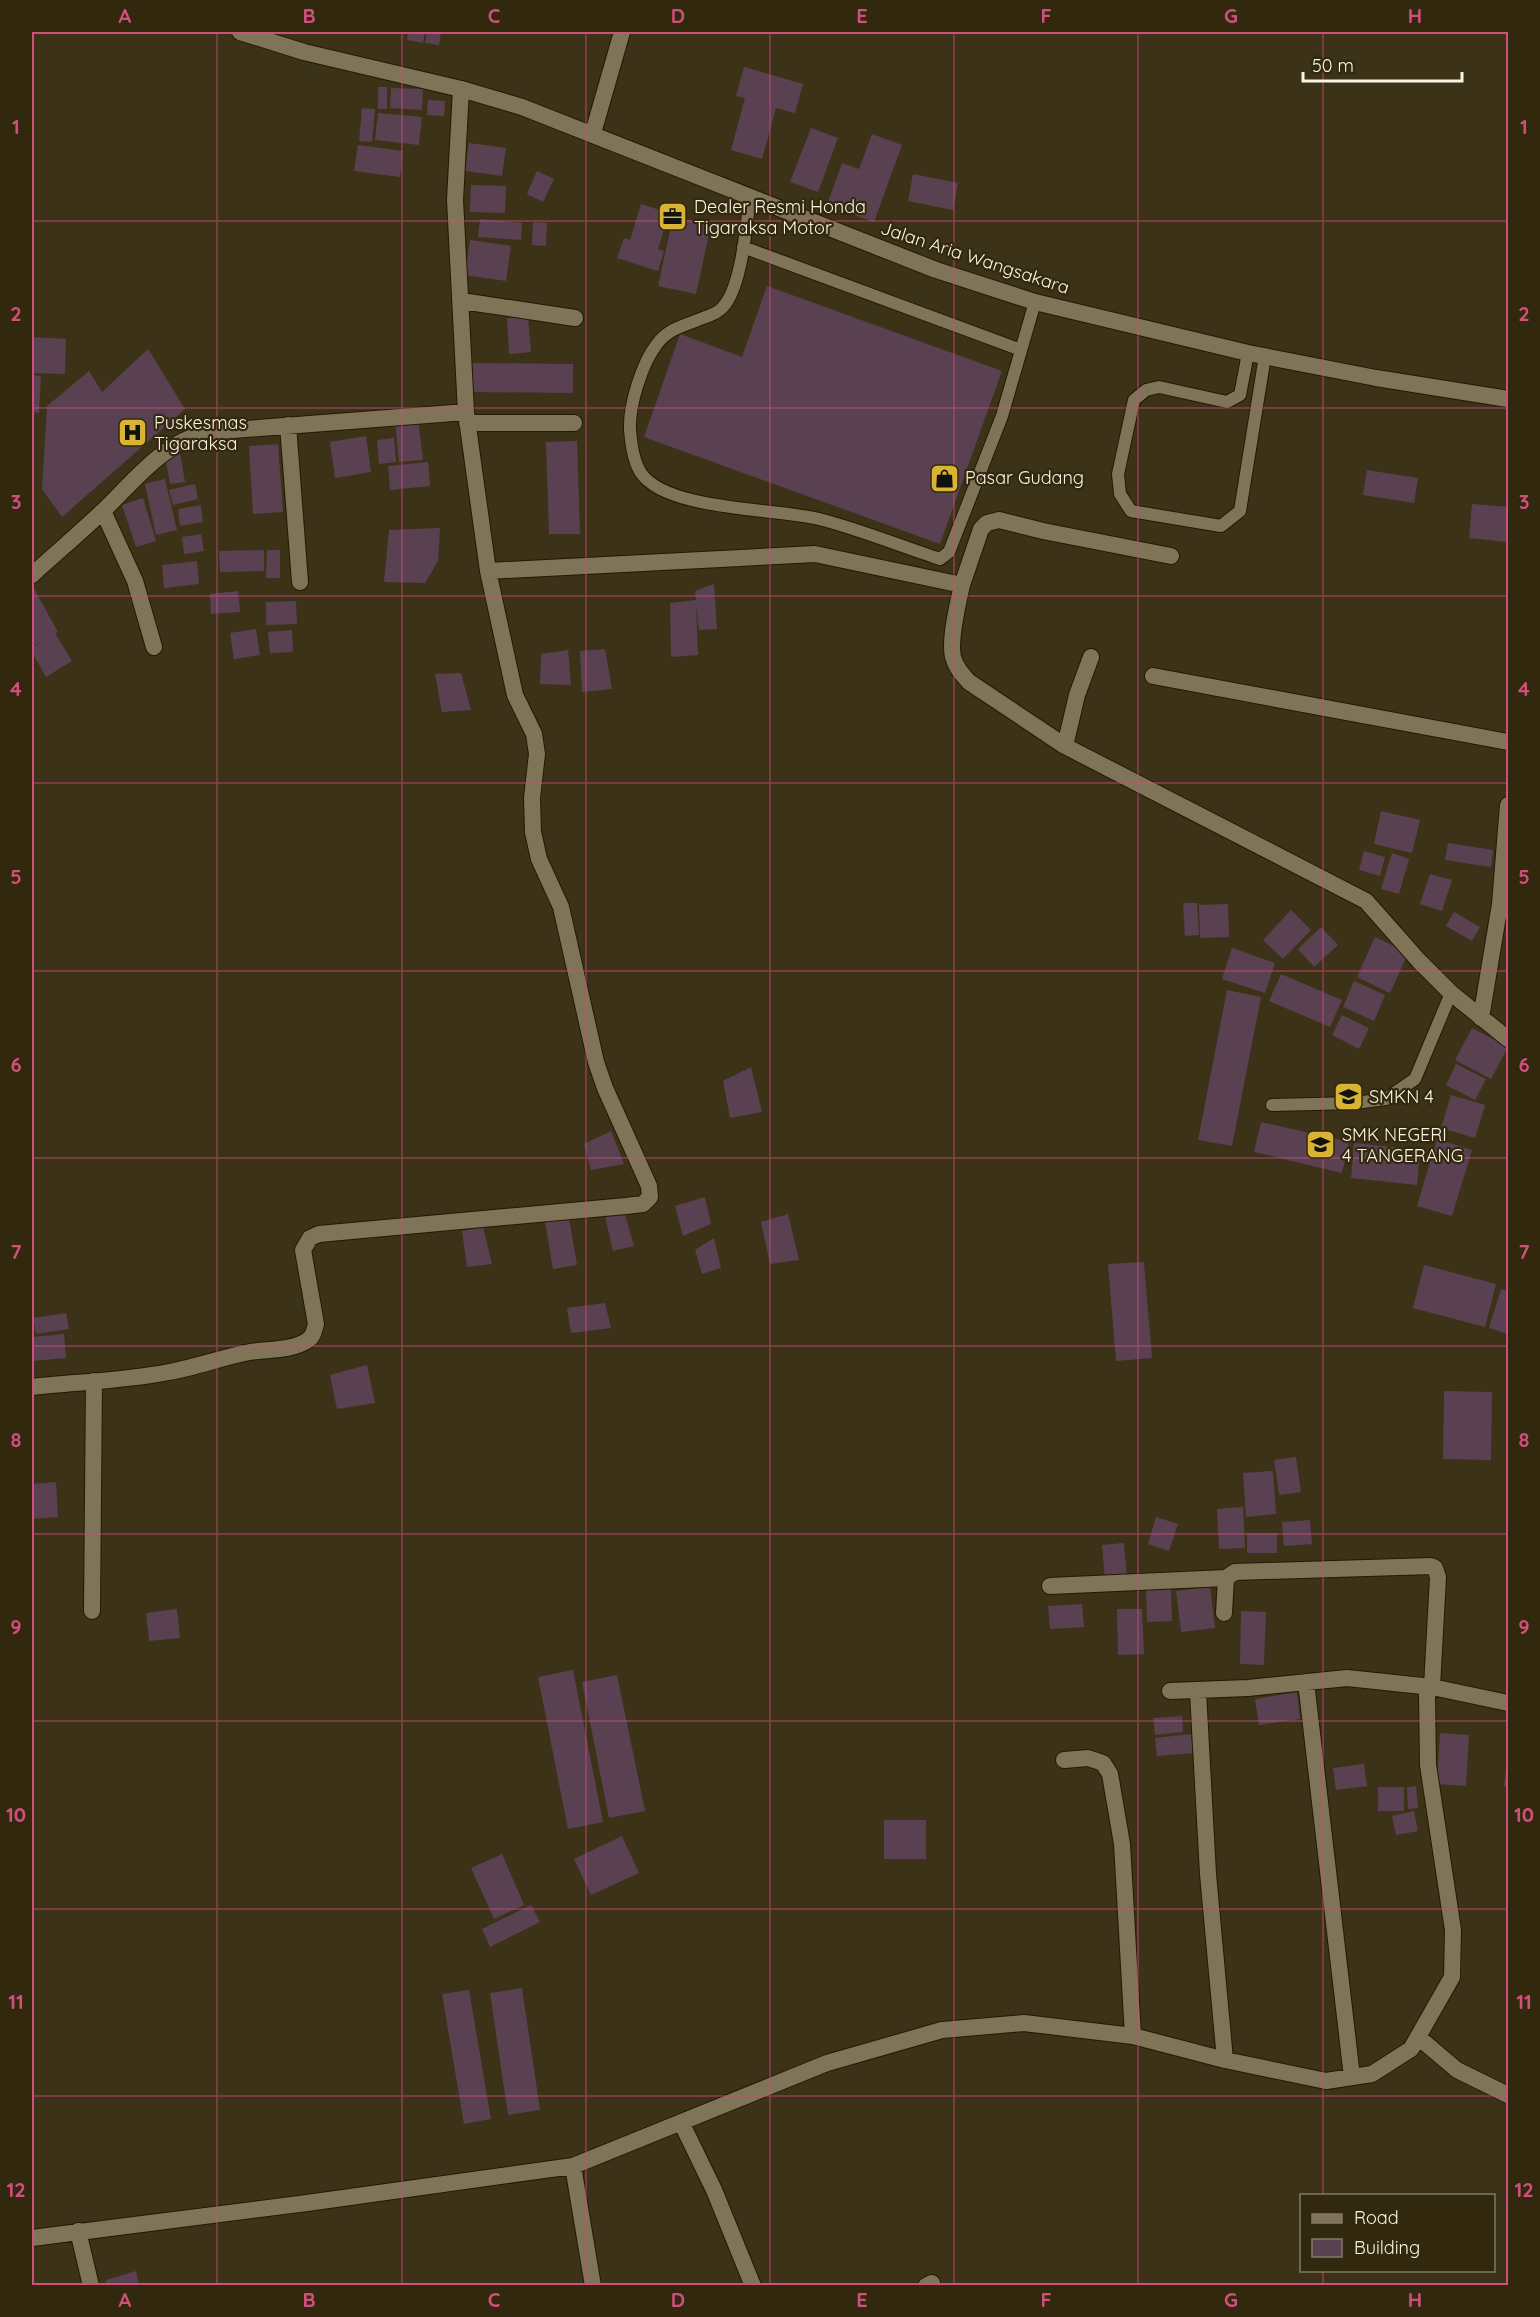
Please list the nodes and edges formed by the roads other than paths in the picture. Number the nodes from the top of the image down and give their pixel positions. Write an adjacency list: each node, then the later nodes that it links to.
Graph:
1 (240, 32): 3 (street, Jalan Aria Wangsakara)
2 (622, 32): 4 (street)
3 (461, 89): 4 (street, Jalan Aria Wangsakara); 7 (street)
4 (592, 133): 5 (street, Jalan Aria Wangsakara)
5 (750, 198): 6 (lane); 8 (street, Jalan Aria Wangsakara)
6 (743, 247): 10 (lane); 10 (lane)
7 (462, 301): 9 (street); 13 (street)
8 (1035, 302): 10 (lane); 11 (street, Jalan Aria Wangsakara)
9 (575, 318)
10 (1021, 350)
11 (1256, 354): 11 (lane); 12 (street, Jalan Aria Wangsakara)
12 (1509, 399)
13 (466, 418): 14 (street); 15 (street); 18 (street)
14 (574, 423)
15 (288, 425): 16 (street); 20 (street)
16 (103, 511): 19 (street); 22 (street)
17 (1171, 556): 21 (street)
18 (488, 571): 21 (street); 32 (street)
19 (32, 575)
20 (300, 582)
21 (962, 585): 26 (street)
22 (154, 647)
23 (1091, 657): 26 (street)
24 (1153, 676): 25 (street)
25 (1509, 742)
26 (1065, 746): 28 (street)
27 (1509, 805): 29 (street)
28 (1451, 993): 29 (street); 31 (lane)
29 (1481, 1018): 30 (street)
30 (1509, 1039)
31 (1272, 1105)
32 (94, 1381): 33 (street); 36 (street)
33 (32, 1387)
34 (1226, 1578): 35 (street); 37 (street); 39 (street)
35 (1050, 1586)
36 (92, 1611)
37 (1224, 1613)
38 (1306, 1682): 39 (street); 41 (street); 47 (street)
39 (1432, 1687): 42 (street); 45 (street)
40 (1170, 1691): 41 (street)
41 (1198, 1692): 46 (street)
42 (1509, 1703)
43 (1064, 1760): 44 (street)
44 (1133, 2036): 46 (street); 49 (street)
45 (1418, 2037): 47 (street); 48 (street)
46 (1225, 2060): 47 (street)
47 (1352, 2077)
48 (1509, 2095)
49 (681, 2122): 50 (street); 55 (street)
50 (573, 2166): 51 (street); 54 (street)
51 (78, 2231): 52 (street); 53 (street)
52 (32, 2238)
53 (91, 2286)
54 (593, 2286)
55 (753, 2286)

